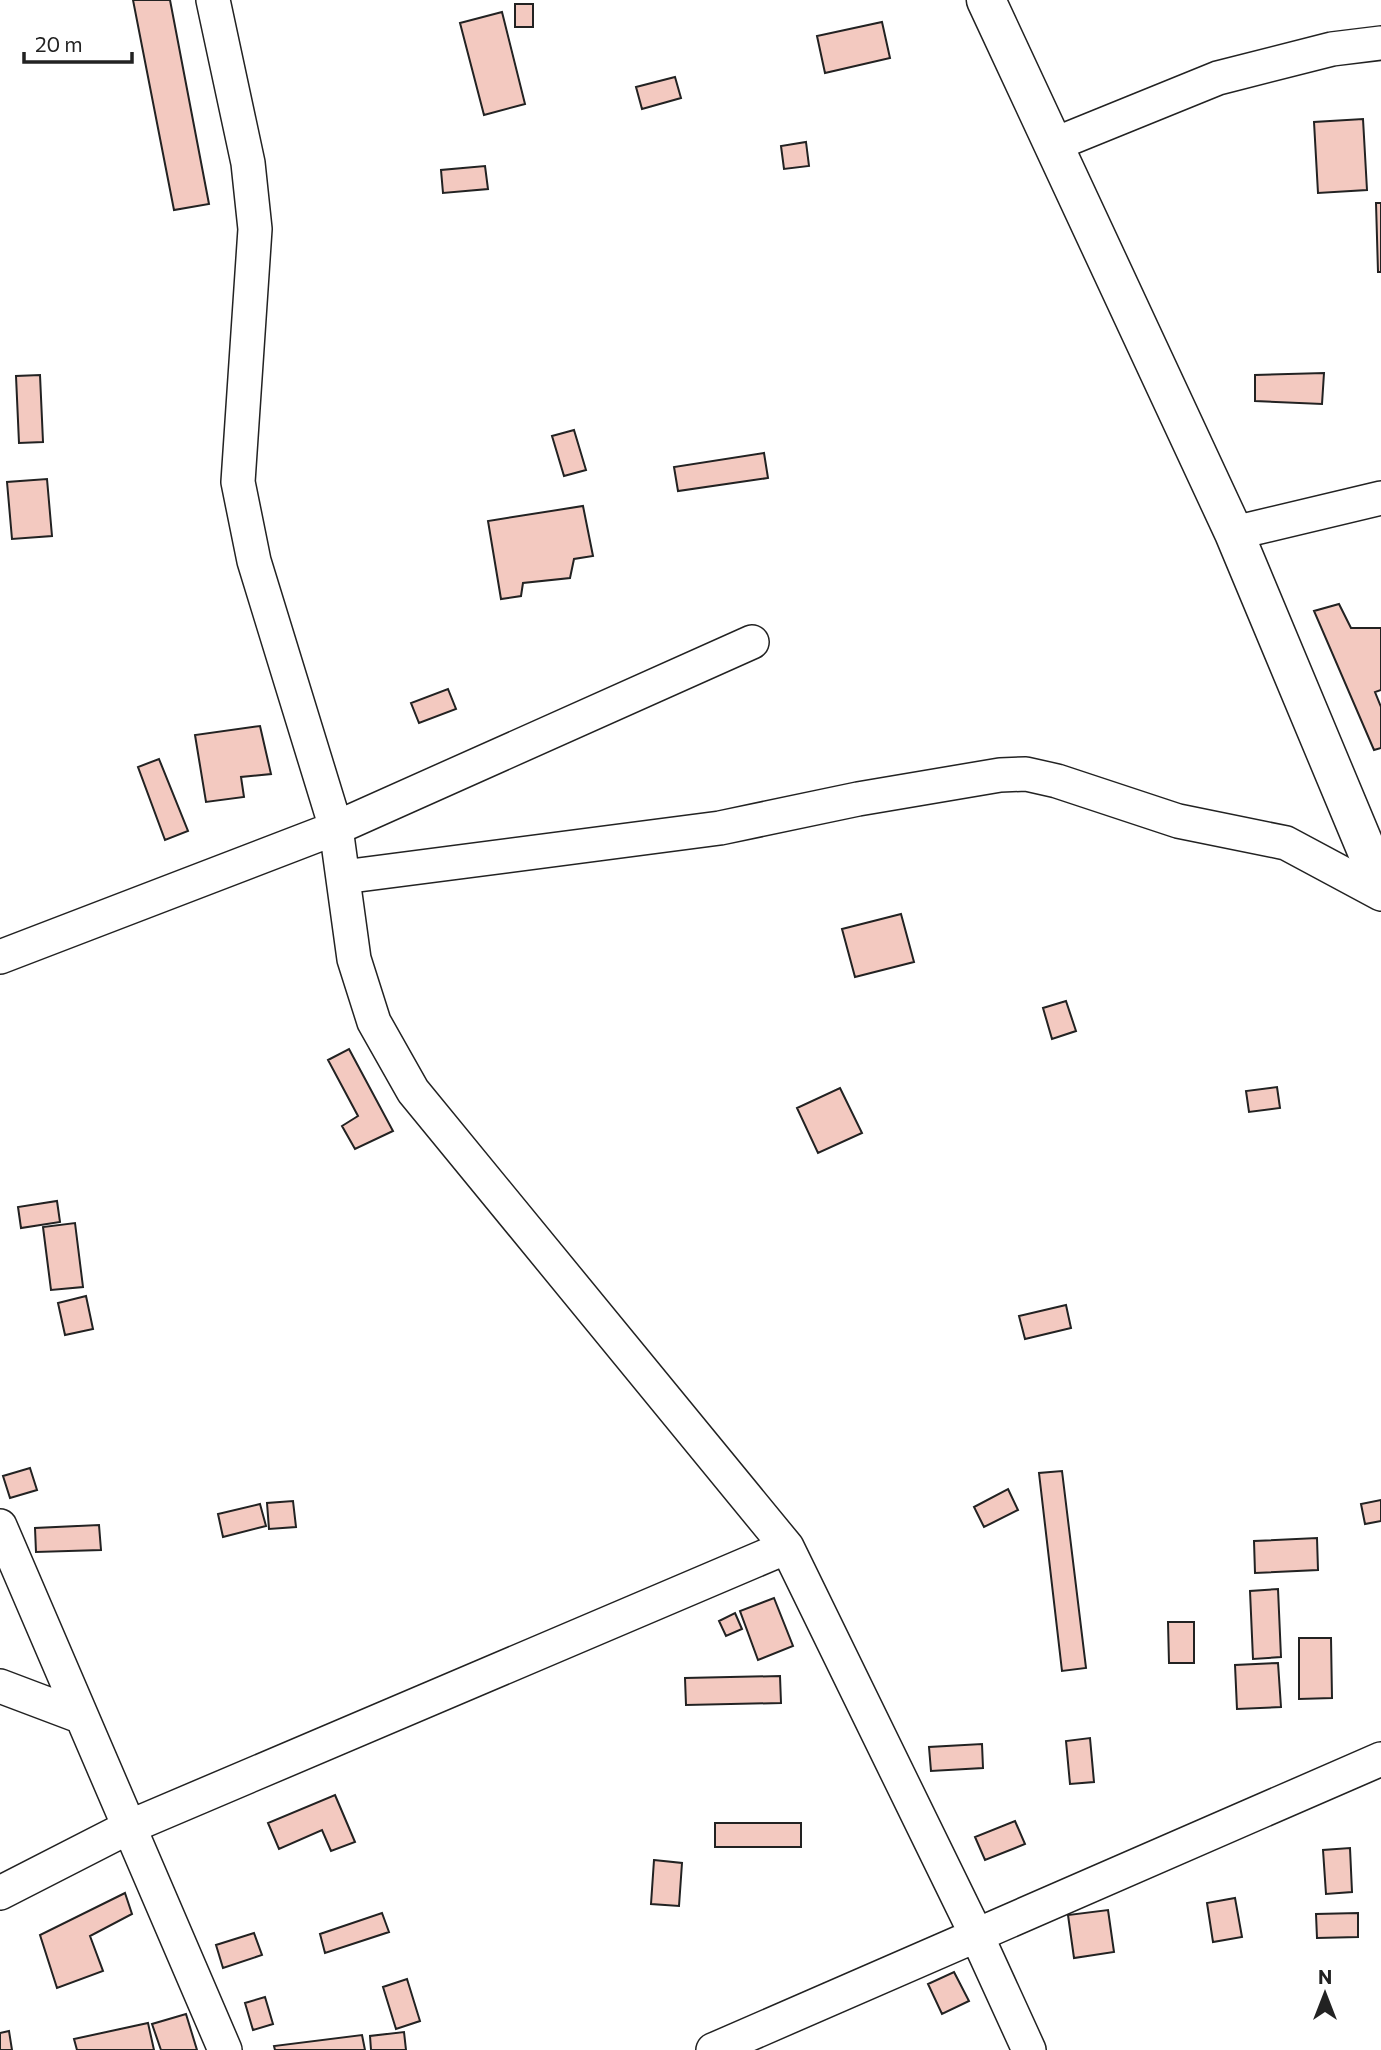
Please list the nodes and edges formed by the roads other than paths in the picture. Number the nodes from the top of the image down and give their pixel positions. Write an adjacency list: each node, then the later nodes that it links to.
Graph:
1 (213, 0): 8 (street)
2 (986, 0): 4 (street)
3 (1381, 43): 4 (street)
4 (1053, 145): 6 (street)
5 (1381, 498): 6 (street)
6 (1234, 533): 10 (street)
7 (752, 642): 8 (street)
8 (336, 828): 9 (street); 12 (street)
9 (343, 877): 11 (street); 14 (street)
10 (1381, 885)
11 (1381, 894)
12 (0, 957)
13 (0, 1526): 16 (street)
14 (787, 1547): 18 (street); 20 (street)
15 (0, 1686): 16 (street)
16 (82, 1717): 18 (street)
17 (1381, 1759): 20 (street)
18 (129, 1827): 19 (street); 21 (street)
19 (0, 1894)
20 (976, 1934): 22 (street); 23 (street)
21 (225, 2050)
22 (713, 2050)
23 (1029, 2050)

